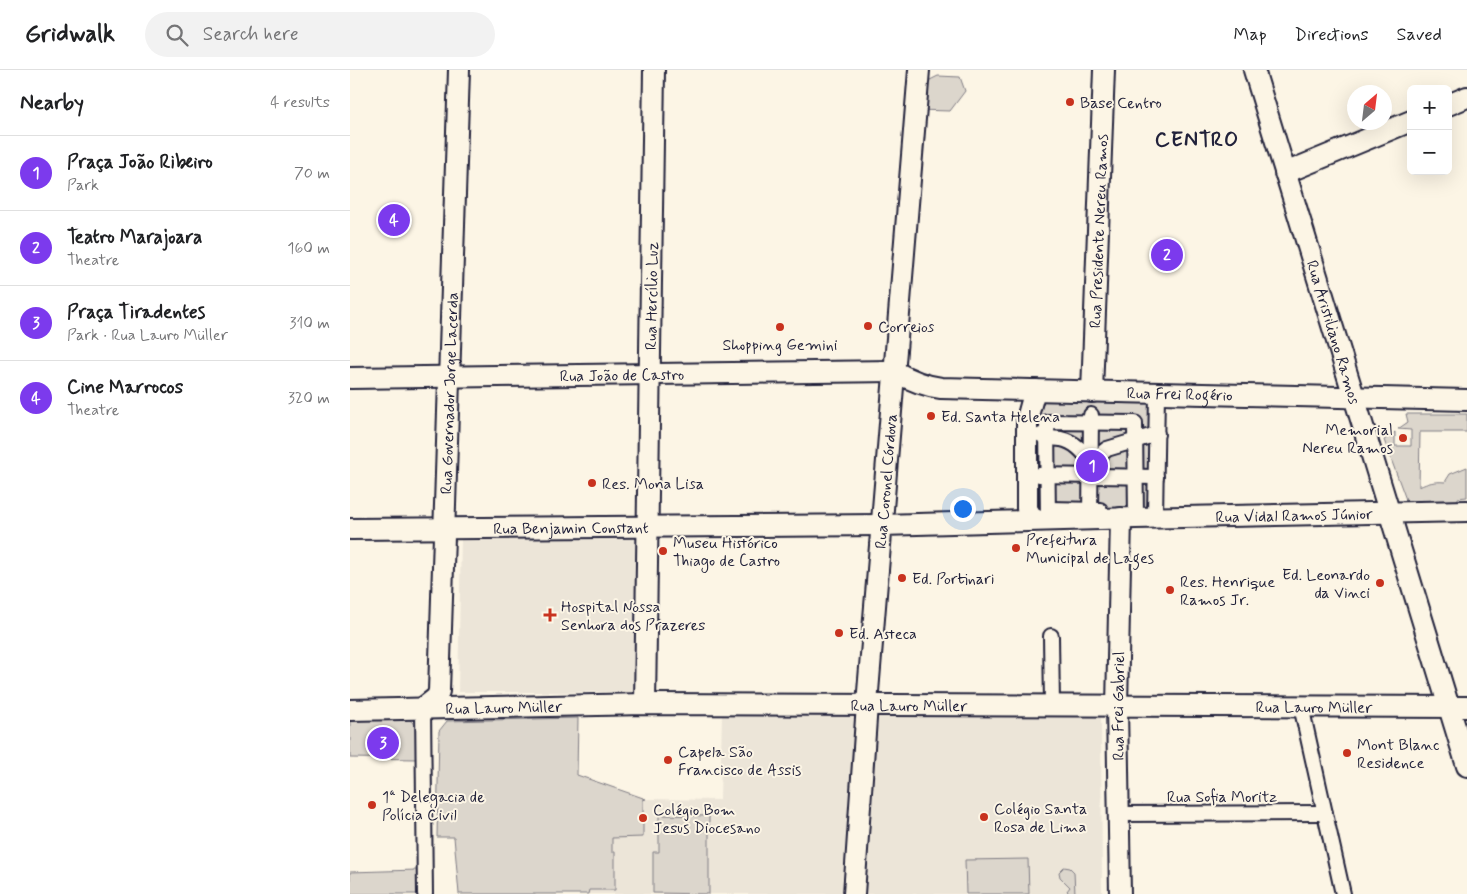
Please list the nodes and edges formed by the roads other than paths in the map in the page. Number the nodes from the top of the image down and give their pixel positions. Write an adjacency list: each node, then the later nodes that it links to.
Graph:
1 (458, 70): 12 (street, Rua Governador Jorge Lacerda)
2 (654, 70): 11 (street, Rua Hercílio Luz)
3 (919, 70): 10 (street, Rua Coronel Córdova)
4 (1104, 70): 15 (street, Rua Presidente Nereu Ramos)
5 (1254, 70): 9 (street, Rua Aristiliano Ramos)
6 (1467, 97): 7 (street)
7 (1452, 103)
8 (1407, 123): 9 (street)
9 (1286, 173): 17 (street, Rua Aristiliano Ramos)
10 (894, 371): 11 (street, Rua João de Castro); 14 (street, Rua Frei Rogério); 36 (street, Rua Coronel Córdova)
11 (650, 374): 12 (street, Rua João de Castro); 37 (street, Rua Hercílio Luz)
12 (449, 377): 13 (street, Rua João de Castro); 38 (street, Rua Governador Jorge Lacerda)
13 (350, 378)
14 (1035, 390): 15 (street, Rua Frei Rogério); 20 (street)
15 (1092, 392): 16 (street, Rua Frei Rogério)
16 (1158, 393): 17 (street, Rua Frei Rogério); 21 (street)
17 (1354, 398): 18 (street, Rua Frei Rogério); 32 (street, Rua Aristiliano Ramos)
18 (1467, 400)
19 (1091, 418): 22 (street); 23 (street); 24 (street)
20 (1026, 428): 22 (street); 25 (street)
21 (1157, 434): 23 (street); 28 (street)
22 (1047, 438): 24 (street); 26 (street)
23 (1135, 442): 24 (street); 27 (street)
24 (1091, 469): 26 (street); 27 (street); 34 (street)
25 (1027, 475): 26 (street); 33 (street)
26 (1048, 475): 29 (street)
27 (1136, 477): 28 (street); 30 (street)
28 (1156, 477): 35 (street)
29 (1048, 491): 33 (street); 33 (street)
30 (1136, 493): 35 (street); 35 (street)
31 (1467, 511): 32 (street, Rua Vidal Ramos Júnior)
32 (1390, 513): 35 (street, Rua Vidal Ramos Júnior); 46 (street, Rua Aristiliano Ramos)
33 (1039, 514): 34 (street, Rua Benjamin Constant); 36 (street, Rua Benjamin Constant)
34 (1090, 514): 35 (street, Rua Benjamin Constant)
35 (1141, 514): 44 (street, Rua Frei Gabriel)
36 (882, 525): 37 (street, Rua Benjamin Constant); 42 (street, Rua Coronel Córdova)
37 (648, 526): 38 (street, Rua Benjamin Constant); 41 (street, Rua Hercílio Luz)
38 (444, 527): 39 (street, Rua Benjamin Constant); 47 (street, Rua Governador Jorge Lacerda)
39 (350, 529)
40 (1051, 636): 43 (street)
41 (645, 704): 42 (street, Rua Lauro Müller); 47 (street, Rua Lauro Müller)
42 (867, 704): 43 (street, Rua Lauro Müller); 53 (street, Rua Coronel Córdova)
43 (1052, 705): 44 (street, Rua Lauro Müller)
44 (1117, 706): 45 (street, Rua Lauro Müller); 51 (street, Rua Frei Gabriel)
45 (1302, 706): 46 (street, Rua Lauro Müller); 50 (street)
46 (1458, 707): 49 (street, Rua Aristiliano Ramos)
47 (423, 708): 48 (street, Rua Lauro Müller); 52 (street)
48 (350, 710)
49 (1467, 766)
50 (1325, 813): 51 (street, Rua Sofia Moritz); 55 (street)
51 (1119, 814): 54 (street, Rua Frei Gabriel)
52 (425, 894)
53 (854, 894)
54 (1120, 894)
55 (1343, 894)

